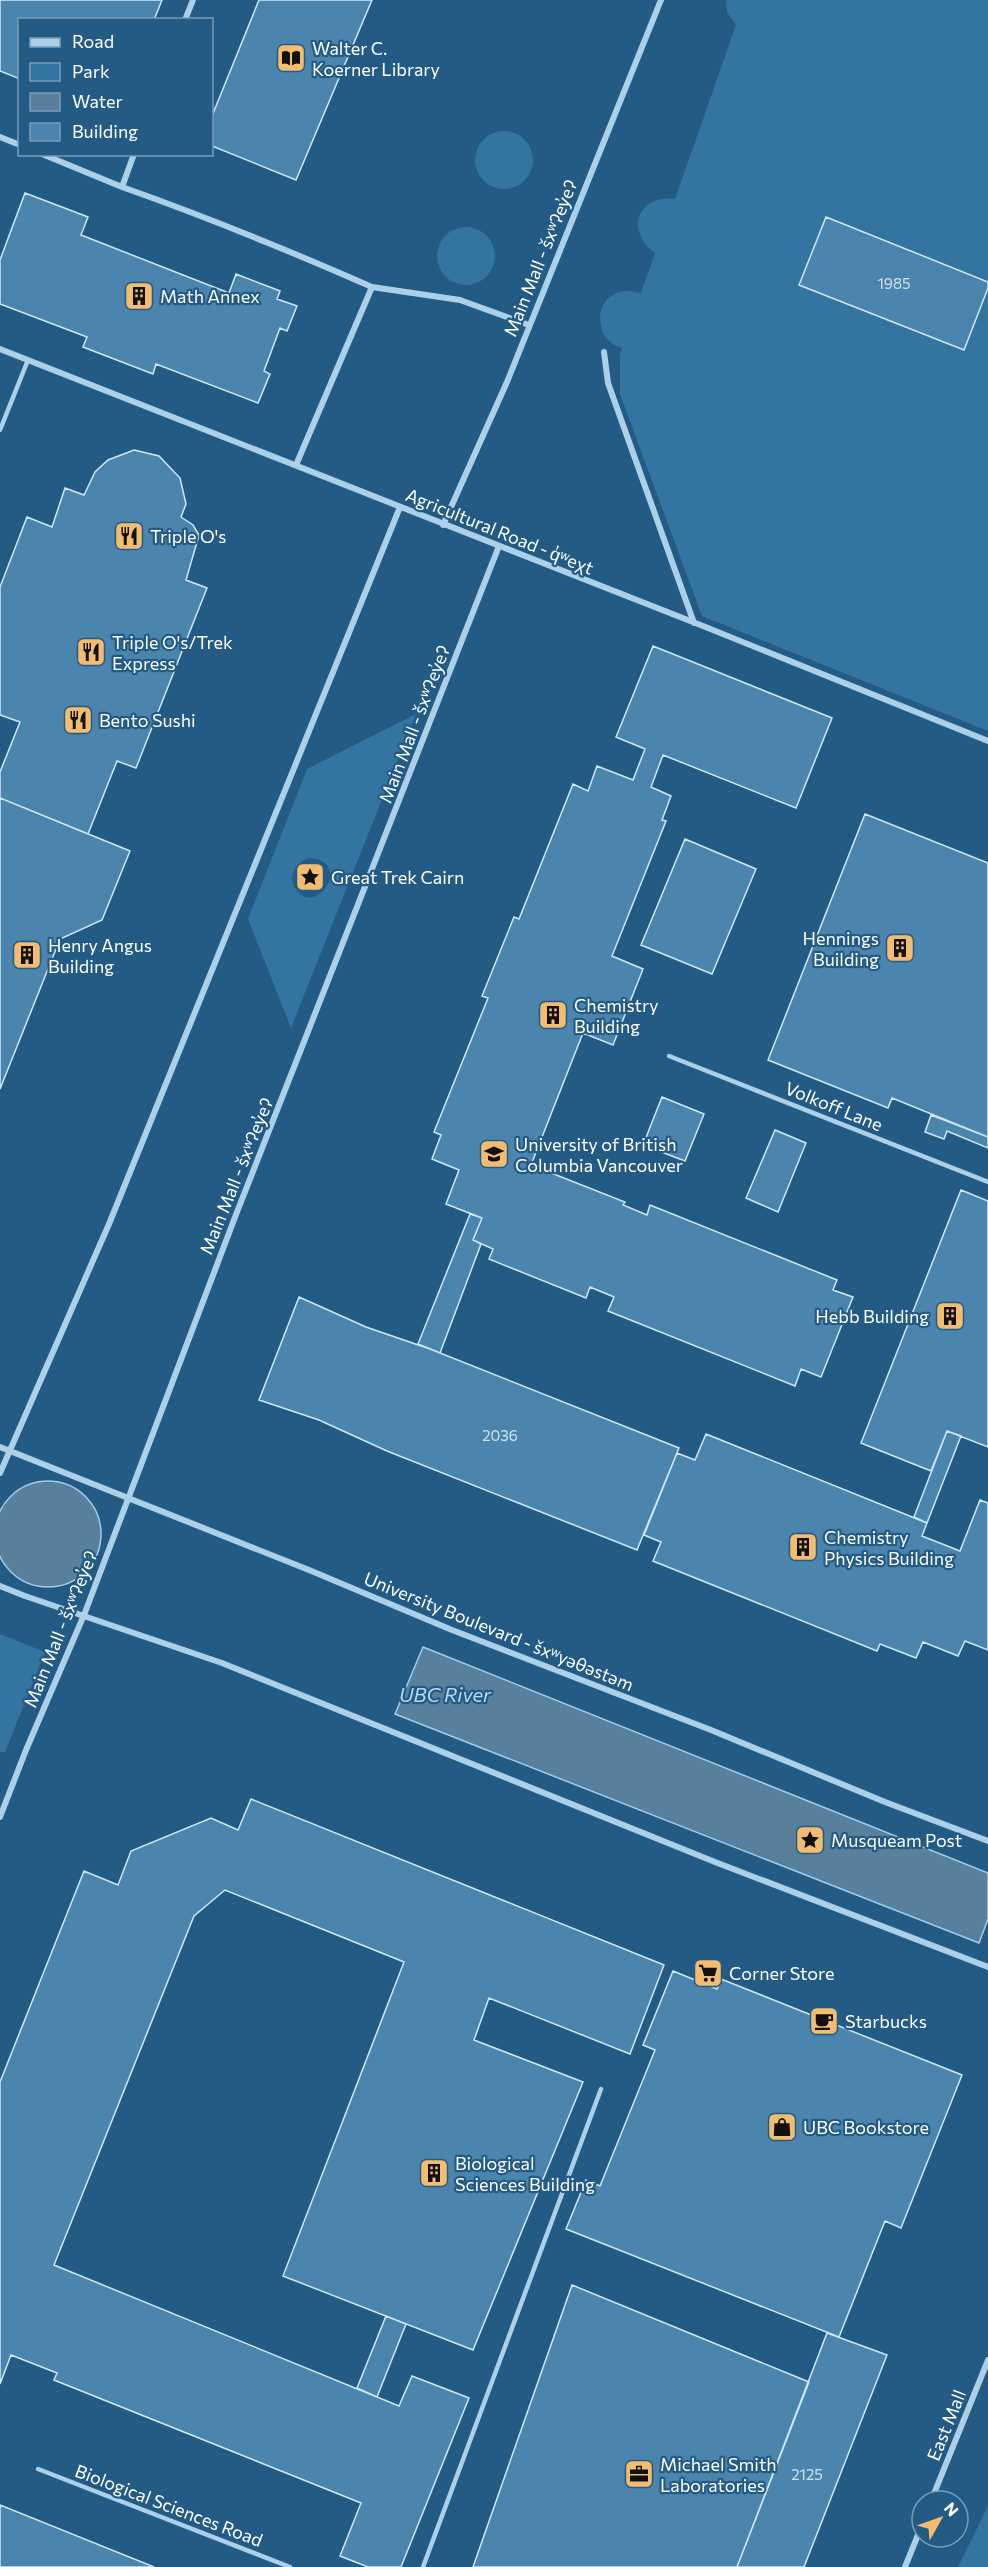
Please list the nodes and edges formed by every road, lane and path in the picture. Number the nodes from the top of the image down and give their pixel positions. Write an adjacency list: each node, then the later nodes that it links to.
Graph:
1 (193, 0): 3 (street)
2 (661, 0): 10 (street, Main Mall - šxʷʔey̓eʔ)
3 (186, 18)
4 (0, 137): 5 (street)
5 (18, 144)
6 (47, 156): 8 (street)
7 (133, 156): 8 (street)
8 (122, 187): 9 (street)
9 (372, 287): 10 (street); 15 (street)
10 (529, 325): 17 (street, Main Mall - šxʷʔey̓eʔ)
11 (0, 349): 13 (street, Agricultural Road - q̓ʷeχt)
12 (604, 352): 19 (street)
13 (28, 360): 14 (lane); 15 (street, Agricultural Road - q̓ʷeχt)
14 (0, 430)
15 (297, 465): 16 (street, Agricultural Road - q̓ʷeχt)
16 (400, 507): 17 (street, Agricultural Road - q̓ʷeχt); 24 (street)
17 (443, 525): 18 (street, Agricultural Road - q̓ʷeχt)
18 (499, 546): 19 (street, Agricultural Road - q̓ʷeχt); 26 (street, Main Mall - šxʷʔey̓eʔ)
19 (694, 623): 20 (street, Agricultural Road - q̓ʷeχt)
20 (988, 741)
21 (669, 1056): 22 (lane, Volkoff Lane)
22 (988, 1182)
23 (0, 1447): 24 (street, University Boulevard - šxʷyəθəstəm)
24 (10, 1451): 25 (street); 26 (street, University Boulevard - šxʷyəθəstəm)
25 (0, 1473)
26 (128, 1498): 28 (street, Main Mall - šxʷʔey̓eʔ); 30 (street, University Boulevard - šxʷyəθəstəm)
27 (0, 1586): 28 (street)
28 (84, 1615): 29 (street, Main Mall - šxʷʔey̓eʔ); 31 (street)
29 (0, 1817)
30 (988, 1841)
31 (988, 1966)
32 (601, 2089): 38 (lane)
33 (988, 2360): 35 (street, East Mall)
34 (38, 2469): 37 (lane, Biological Sciences Road)
35 (936, 2489)
36 (912, 2549): 39 (street)
37 (290, 2567)
38 (423, 2567)
39 (905, 2567)

